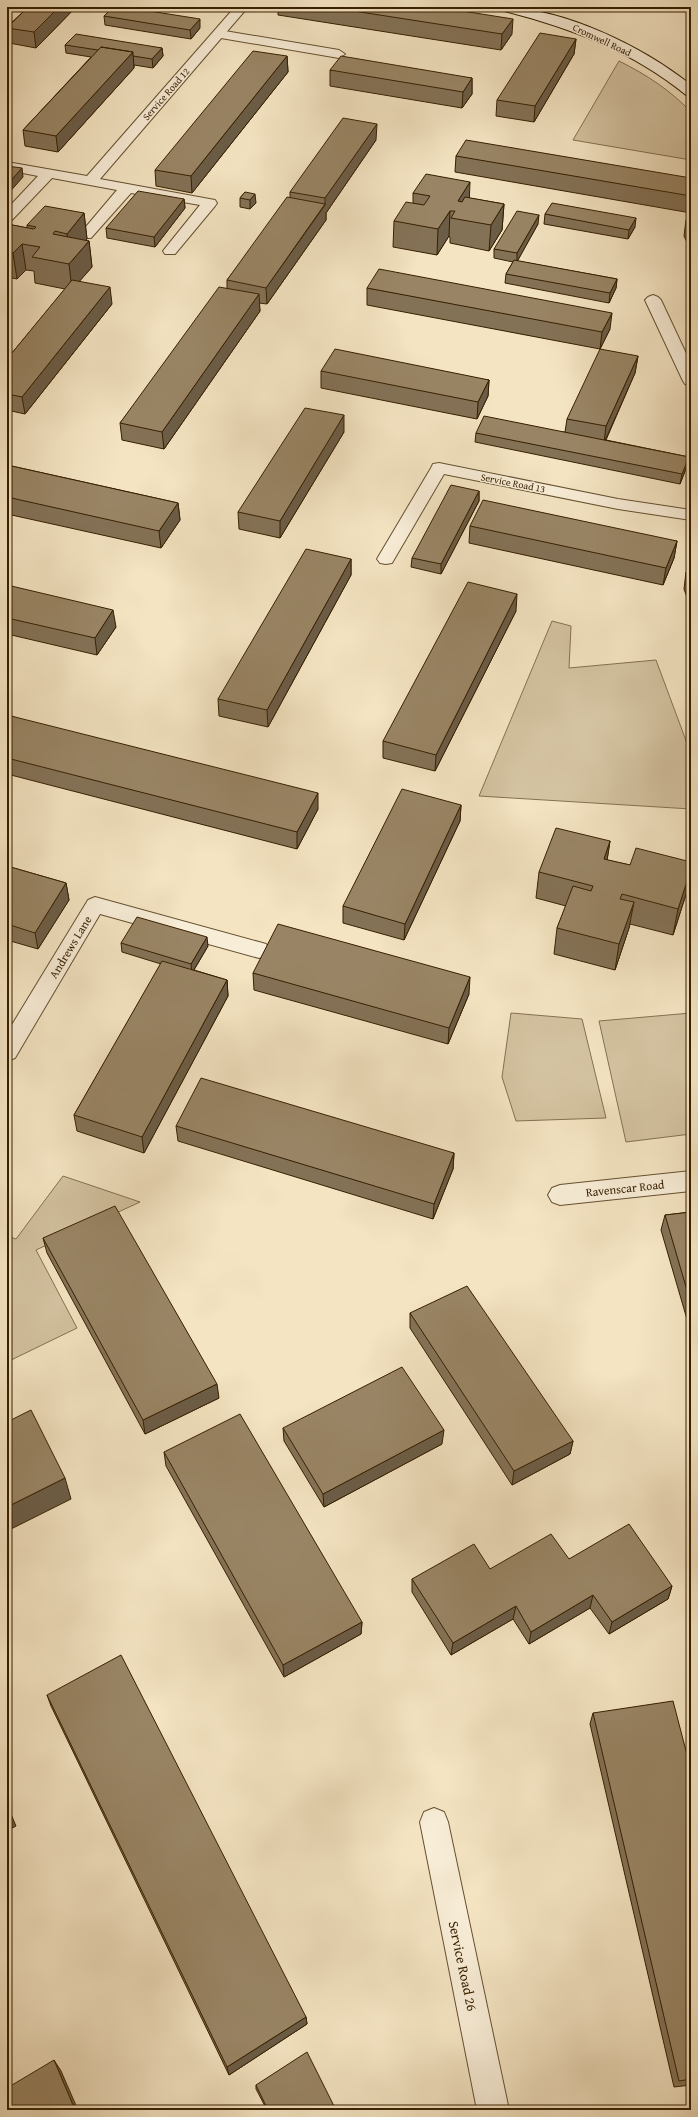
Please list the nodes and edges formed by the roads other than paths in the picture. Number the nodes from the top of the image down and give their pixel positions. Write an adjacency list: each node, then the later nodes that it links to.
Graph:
1 (242, 7): 3 (street, Service Road 12)
2 (504, 7): 5 (street, Cromwell Road)
3 (219, 34): 4 (street); 8 (street, Service Road 12)
4 (340, 54)
5 (691, 92)
6 (7, 166): 7 (street)
7 (49, 173): 8 (street); 10 (street)
8 (90, 181): 9 (street)
9 (128, 188): 11 (street); 12 (street)
10 (7, 217)
11 (86, 235)
12 (170, 251)
13 (653, 300): 14 (street)
14 (691, 381)
15 (691, 515): 16 (street, Service Road 13)
16 (386, 559)
17 (259, 950): 18 (street, Andrews Lane)
18 (7, 1052)
19 (691, 1181): 20 (street, Ravenscar Road)
20 (560, 1195)
21 (434, 1822): 22 (street, Service Road 26)
22 (493, 2110)

